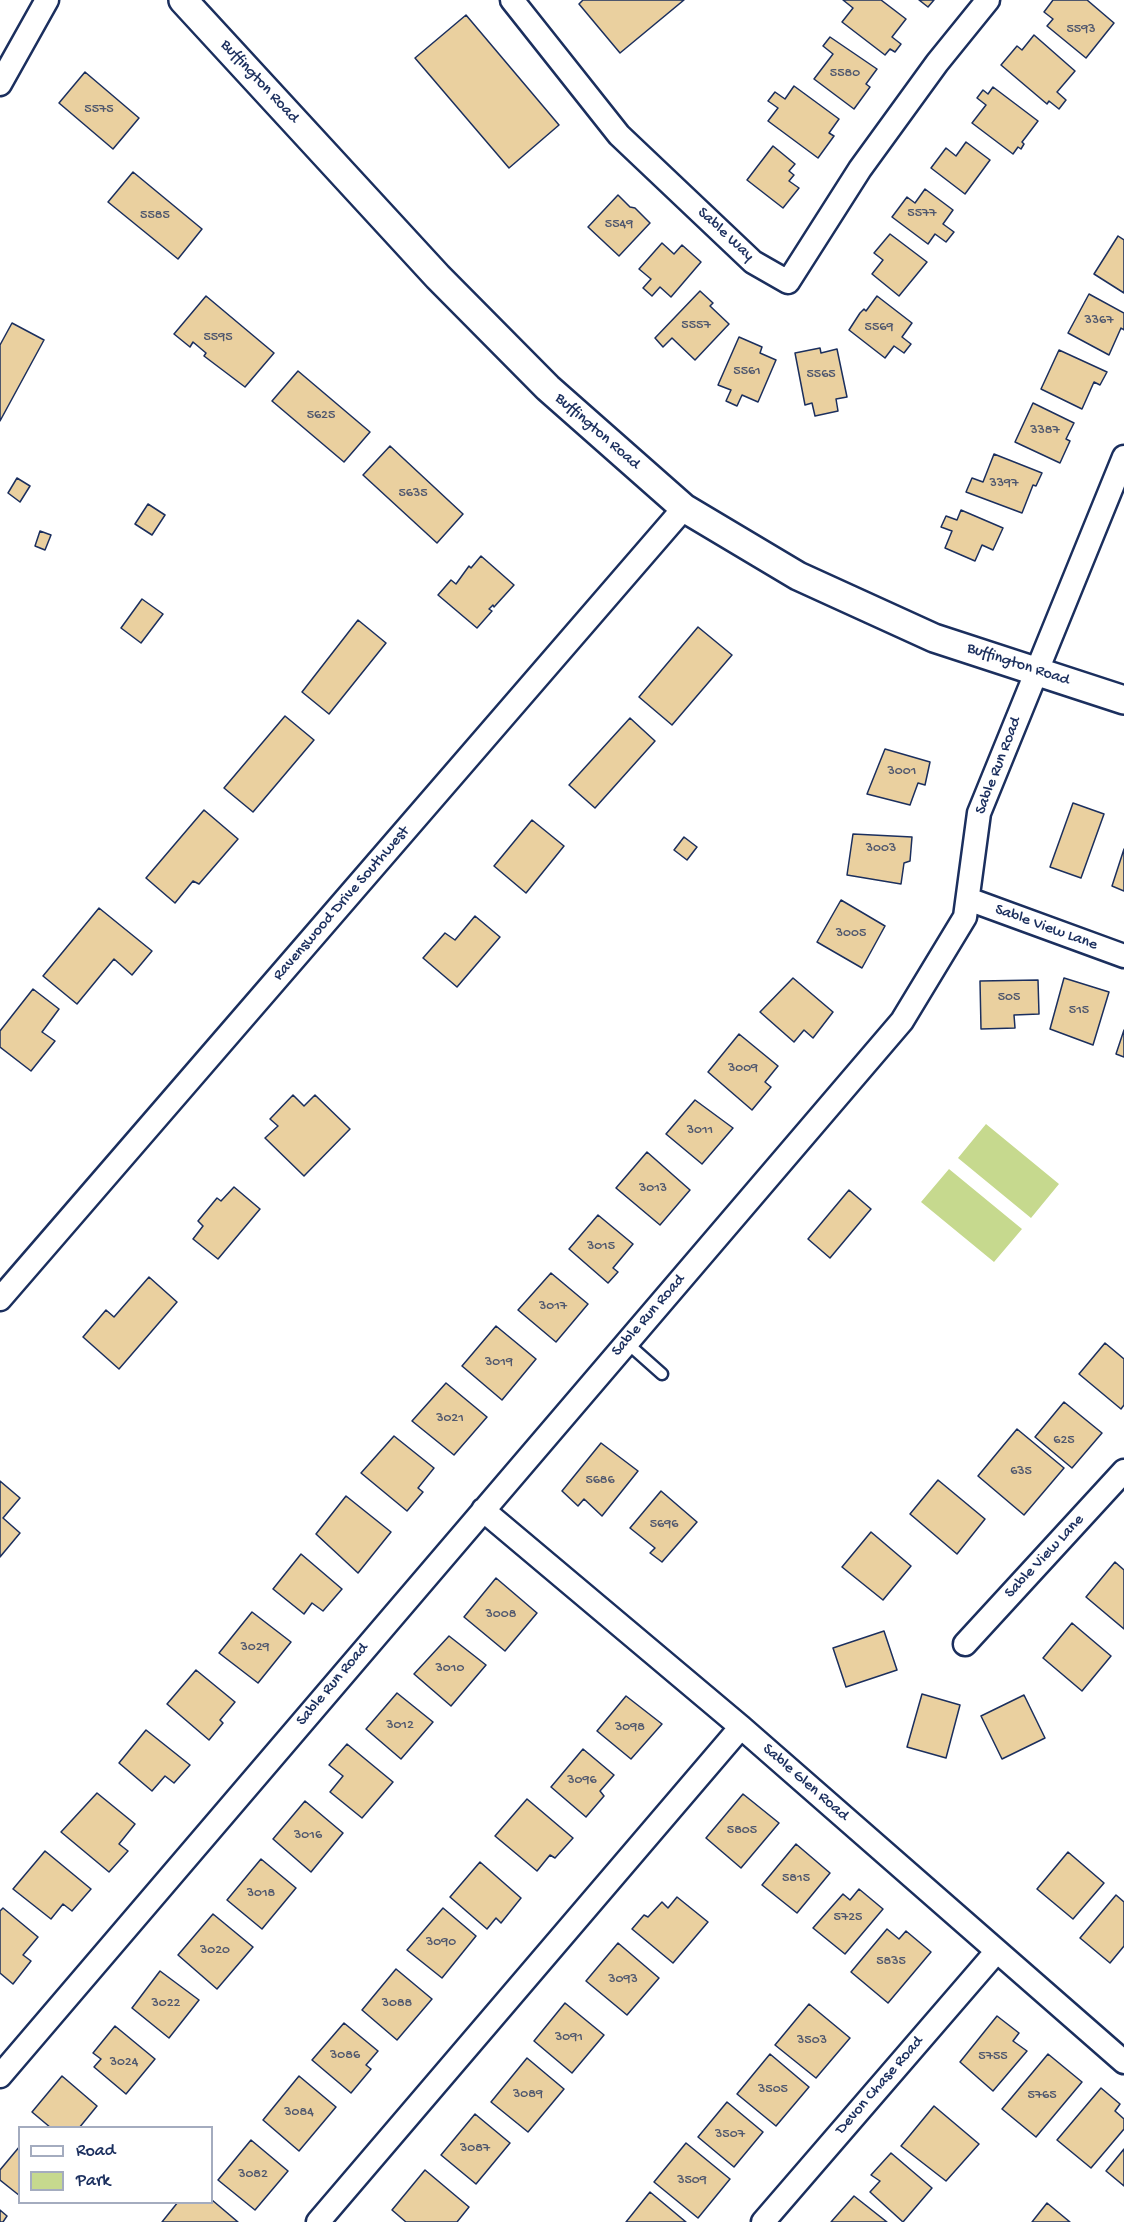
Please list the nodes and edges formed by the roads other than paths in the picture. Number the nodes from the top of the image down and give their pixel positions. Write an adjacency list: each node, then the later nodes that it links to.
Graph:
1 (47, 0): 5 (street)
2 (183, 0): 7 (street, Buffington Road)
3 (512, 0): 4 (street, Sable Way)
4 (988, 0)
5 (0, 84)
6 (1124, 457): 8 (street, Sable Run Road)
7 (684, 508): 8 (street, Buffington Road); 12 (street, Ravenswood Drive Southwest)
8 (1036, 671): 9 (street, Buffington Road); 10 (street, Sable Run Road)
9 (1124, 700)
10 (968, 899): 11 (street, Sable View Lane); 13 (street, Sable Run Road)
11 (1124, 956)
12 (0, 1299)
13 (626, 1342): 14 (lane); 16 (street, Sable Run Road)
14 (662, 1374)
15 (1124, 1471): 17 (street, Sable View Lane)
16 (483, 1510): 18 (street, Sable Glen Road); 21 (street, Sable Run Road)
17 (965, 1644)
18 (741, 1727): 19 (street, Sable Glen Road); 22 (street)
19 (997, 1951): 20 (street, Sable Glen Road); 23 (street, Devon Chase Road)
20 (1124, 2062)
21 (0, 2076)
22 (318, 2222)
23 (763, 2222)

